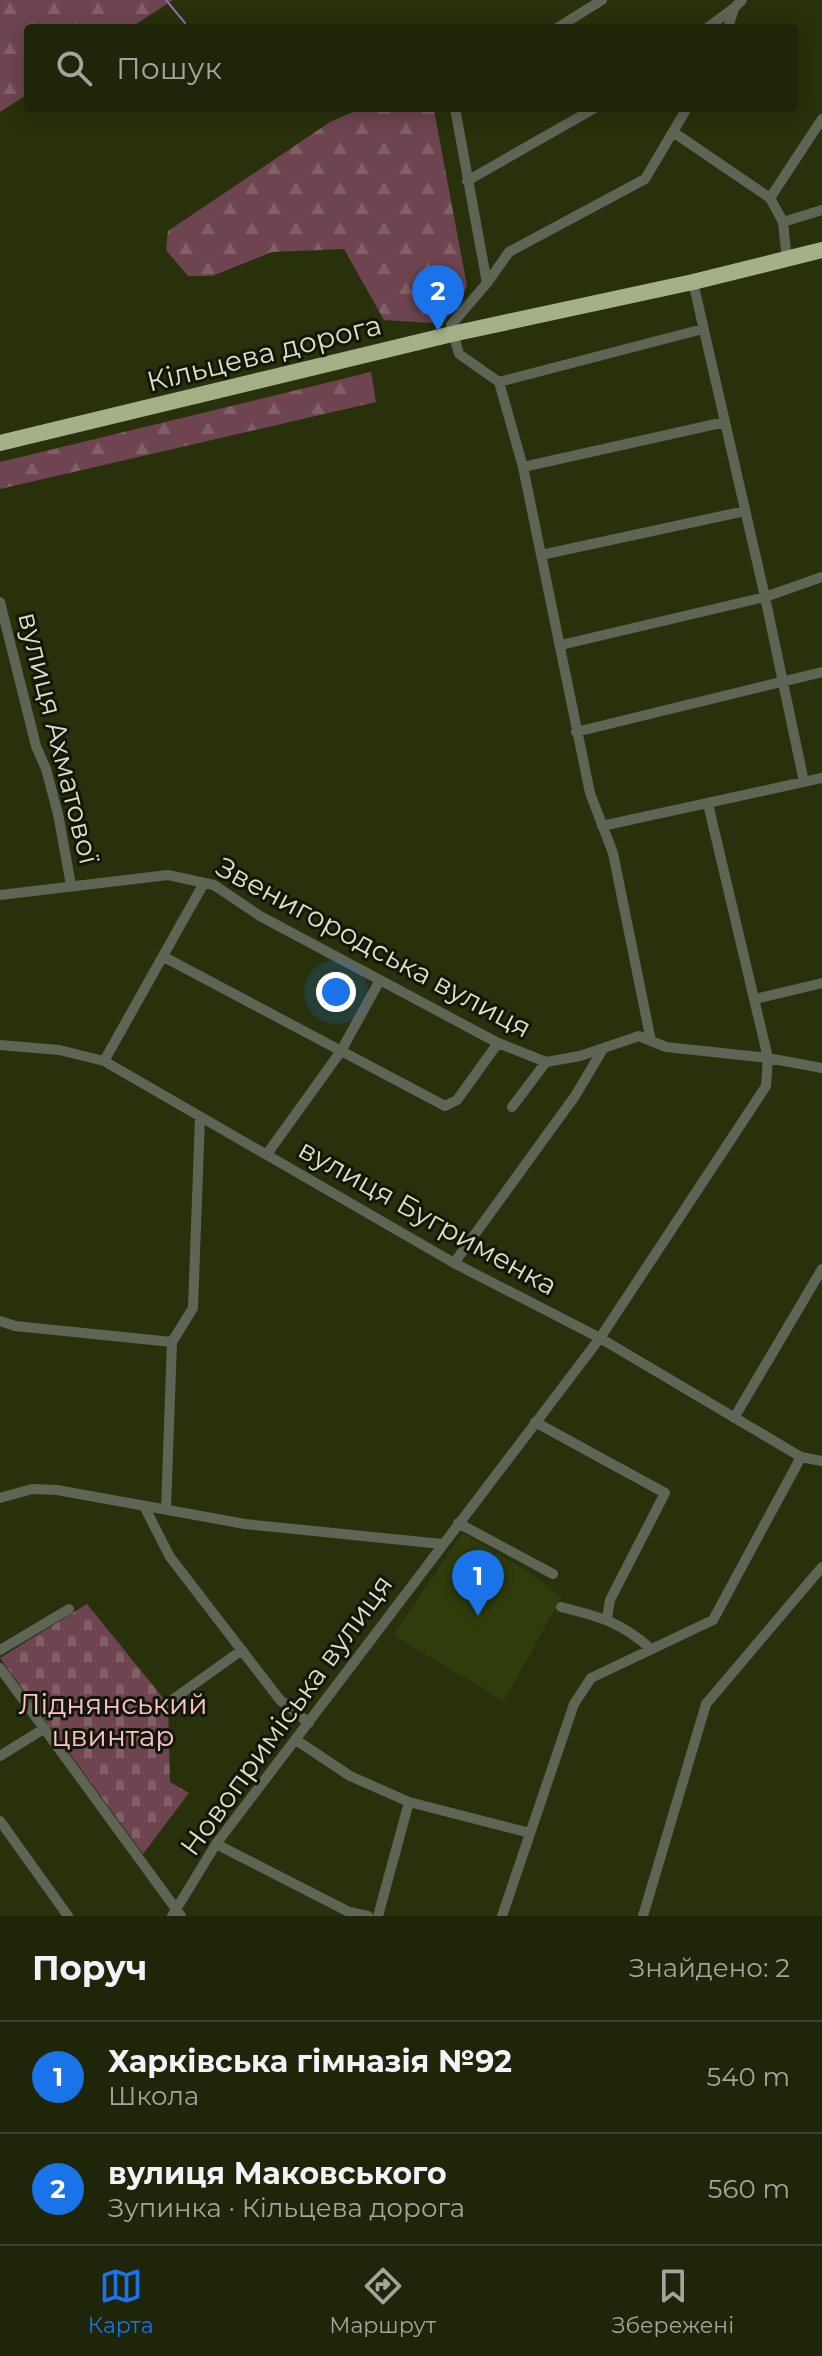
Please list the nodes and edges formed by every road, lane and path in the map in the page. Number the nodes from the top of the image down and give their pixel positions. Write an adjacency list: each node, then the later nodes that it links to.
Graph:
1 (602, 0): 3 (street)
2 (738, 4): 4 (street); 5 (street)
3 (563, 24)
4 (712, 24)
5 (730, 24)
6 (456, 112): 11 (street)
7 (588, 112): 11 (street)
8 (685, 112): 10 (street)
9 (822, 119): 12 (street)
10 (673, 132): 12 (street); 18 (street)
11 (467, 181): 18 (street)
12 (770, 198): 14 (street)
13 (822, 210): 14 (street)
14 (783, 222): 16 (street)
15 (822, 250): 16 (highway, Кільцева дорога)
16 (787, 260): 17 (highway, Кільцева дорога)
17 (693, 282): 19 (street); 20 (highway, Кільцева дорога)
18 (487, 283): 20 (street)
19 (703, 329): 21 (street); 22 (street)
20 (452, 334): 21 (street); 23 (highway, Кільцева дорога)
21 (499, 382): 24 (street)
22 (725, 422): 24 (street); 25 (street)
23 (0, 443)
24 (523, 467): 26 (street)
25 (745, 511): 26 (street); 28 (street)
26 (541, 555): 30 (street)
27 (822, 577): 28 (street)
28 (765, 597): 30 (street); 32 (street)
29 (0, 602): 39 (street, вулиця Ахматової)
30 (561, 645): 33 (street)
31 (822, 672): 32 (street)
32 (783, 681): 33 (street); 35 (street)
33 (576, 732): 37 (street)
34 (822, 778): 35 (street)
35 (804, 782): 36 (street)
36 (708, 804): 37 (street); 44 (street)
37 (602, 826): 45 (street)
38 (204, 883): 39 (street, Звенигородська вулиця); 41 (street); 42 (street, Звенигородська вулиця)
39 (71, 885): 40 (street, Звенигородська вулиця)
40 (0, 895)
41 (164, 957): 49 (street); 51 (street)
42 (380, 980): 46 (street, Звенигородська вулиця); 49 (street)
43 (822, 983): 44 (street)
44 (755, 999): 50 (street)
45 (651, 1041): 48 (street, Звенигородська вулиця); 50 (street, Звенигородська вулиця)
46 (498, 1043): 49 (street); 52 (street, Звенигородська вулиця)
47 (0, 1045): 51 (street, вулиця Бугрименка)
48 (603, 1049): 52 (street, Звенигородська вулиця); 57 (street)
49 (341, 1051): 56 (street)
50 (768, 1058): 53 (street, Звенигородська вулиця); 60 (street, Новоприміська вулиця)
51 (104, 1061): 55 (street, вулиця Бугрименка)
52 (546, 1062): 54 (street)
53 (822, 1068)
54 (512, 1107)
55 (200, 1117): 56 (street, вулиця Бугрименка); 61 (street)
56 (267, 1154): 57 (street, вулиця Бугрименка)
57 (454, 1263): 60 (street, вулиця Бугрименка)
58 (822, 1269): 62 (street)
59 (0, 1321): 61 (street)
60 (600, 1338): 62 (street, вулиця Бугрименка); 63 (street, Новоприміська вулиця)
61 (172, 1342): 68 (street)
62 (734, 1418): 64 (street, вулиця Бугрименка)
63 (535, 1422): 69 (street, Новоприміська вулиця); 75 (street)
64 (801, 1457): 65 (street, вулиця Бугрименка); 76 (street)
65 (822, 1461)
66 (0, 1498): 67 (street)
67 (144, 1506): 68 (street); 78 (street)
68 (166, 1509): 70 (street)
69 (458, 1523): 70 (street, Новоприміська вулиця); 72 (street)
70 (442, 1544): 81 (street, Новоприміська вулиця)
71 (822, 1567): 94 (street)
72 (553, 1574)
73 (561, 1607): 75 (street)
74 (69, 1609): 77 (street)
75 (607, 1618): 76 (street)
76 (650, 1648): 87 (street)
77 (0, 1650)
78 (242, 1650): 80 (street); 81 (street)
79 (0, 1668): 82 (street)
80 (172, 1700)
81 (309, 1723): 83 (street, Новоприміська вулиця)
82 (45, 1728): 84 (street); 89 (street)
83 (296, 1740): 85 (street); 88 (street, Новоприміська вулиця)
84 (0, 1756)
85 (409, 1802): 87 (street); 92 (street)
86 (0, 1821): 90 (street)
87 (530, 1833): 93 (street)
88 (216, 1844): 89 (street, Новоприміська вулиця); 91 (street)
89 (176, 1914)
90 (68, 1916)
91 (368, 1916)
92 (378, 1916)
93 (502, 1916)
94 (643, 1916)

